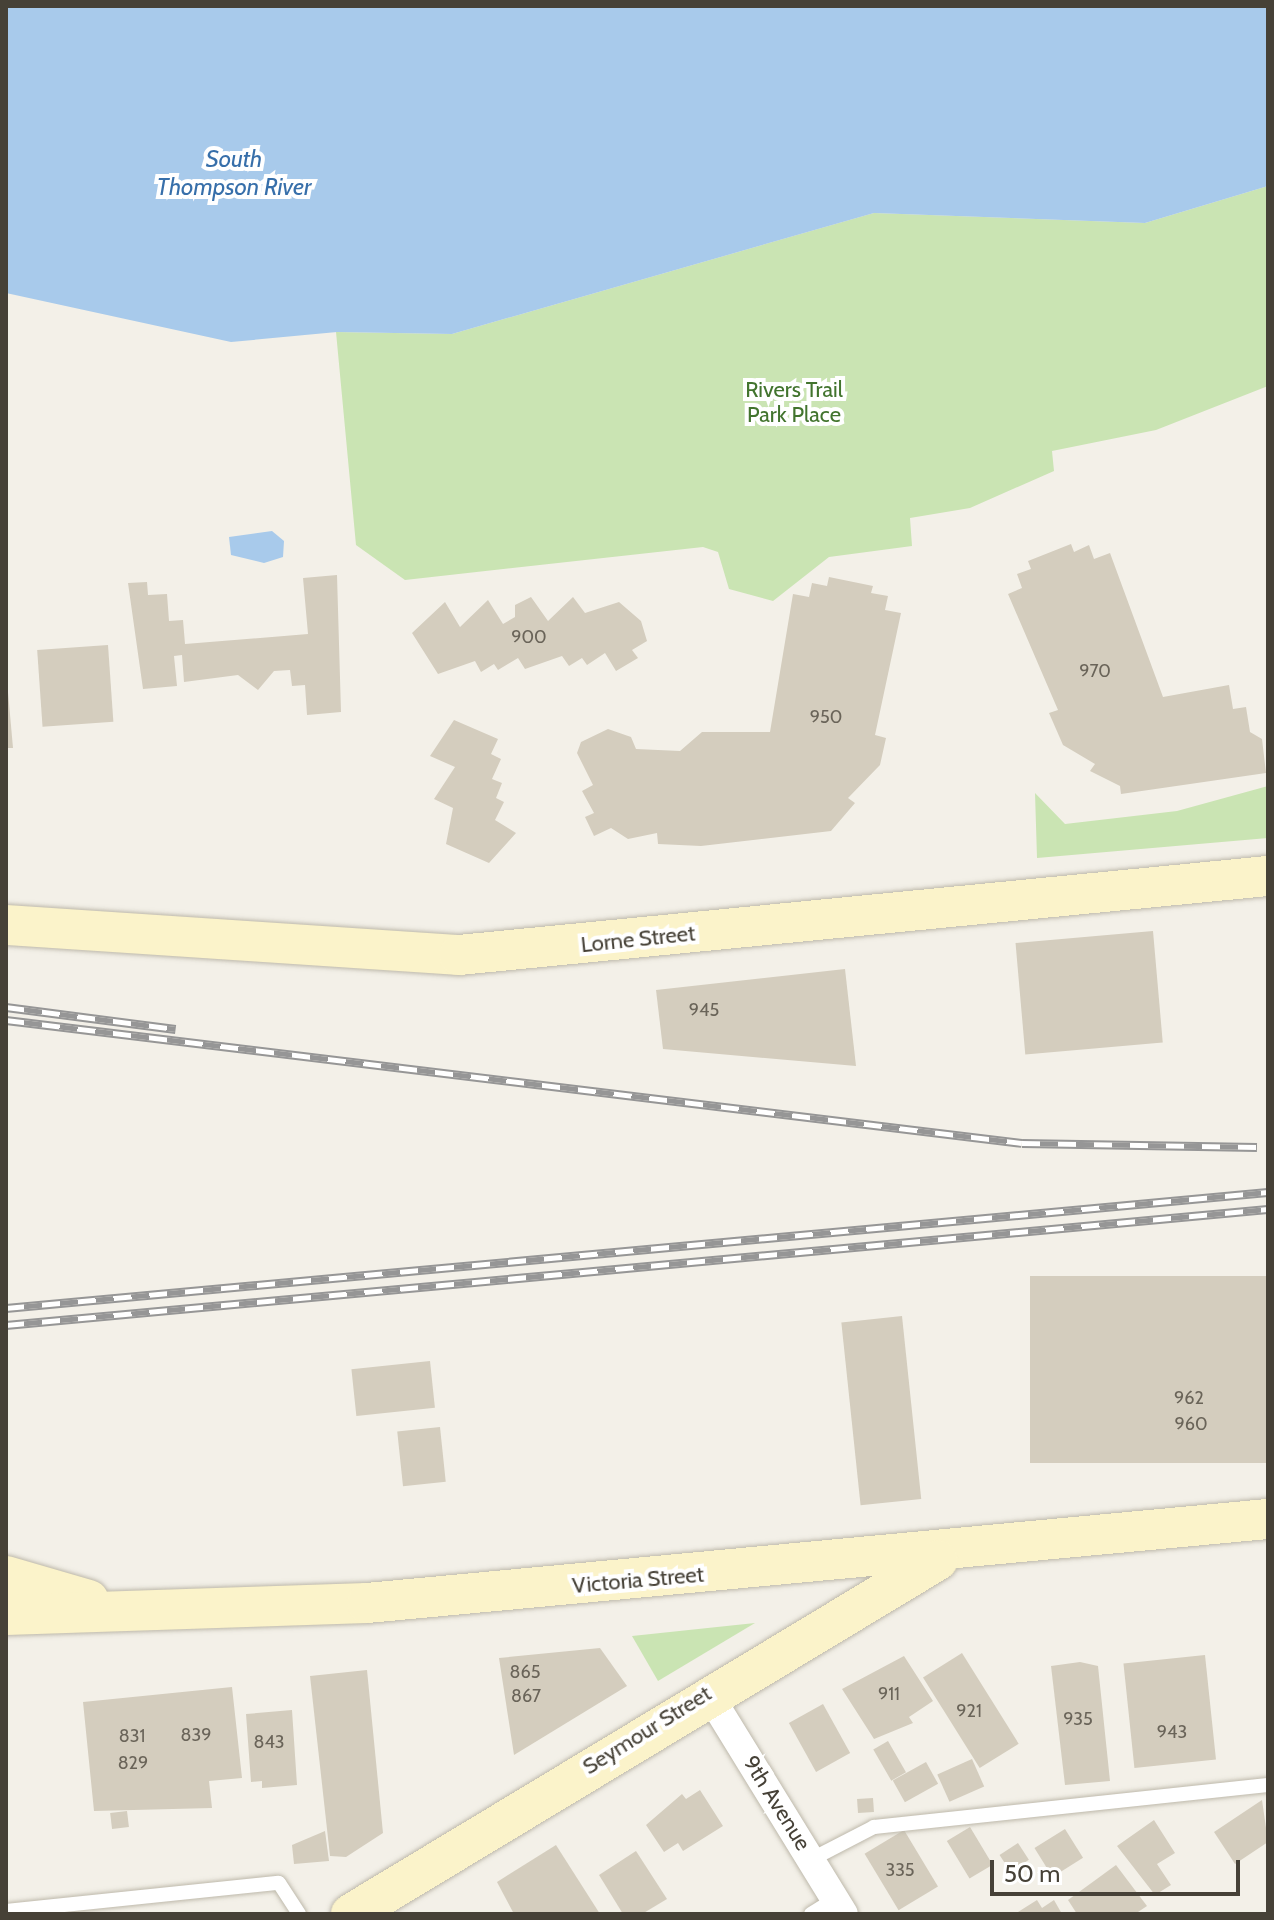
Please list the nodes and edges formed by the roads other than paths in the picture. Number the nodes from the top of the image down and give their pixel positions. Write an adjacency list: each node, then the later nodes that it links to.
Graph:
1 (1268, 876): 2 (main road, Lorne Street)
2 (6, 925)
3 (1268, 1519): 4 (main road, Victoria Street)
4 (948, 1554): 6 (main road, Victoria Street); 8 (main road, Seymour Street)
5 (6, 1576): 6 (main road)
6 (115, 1608): 7 (main road, Victoria Street)
7 (6, 1615)
8 (708, 1693): 10 (street, 9th Avenue); 14 (main road, Seymour Street)
9 (1268, 1785): 10 (lane)
10 (812, 1859): 11 (street, 9th Avenue)
11 (839, 1906): 15 (lane)
12 (6, 1911): 13 (lane)
13 (299, 1914)
14 (351, 1914)
15 (811, 1914)

